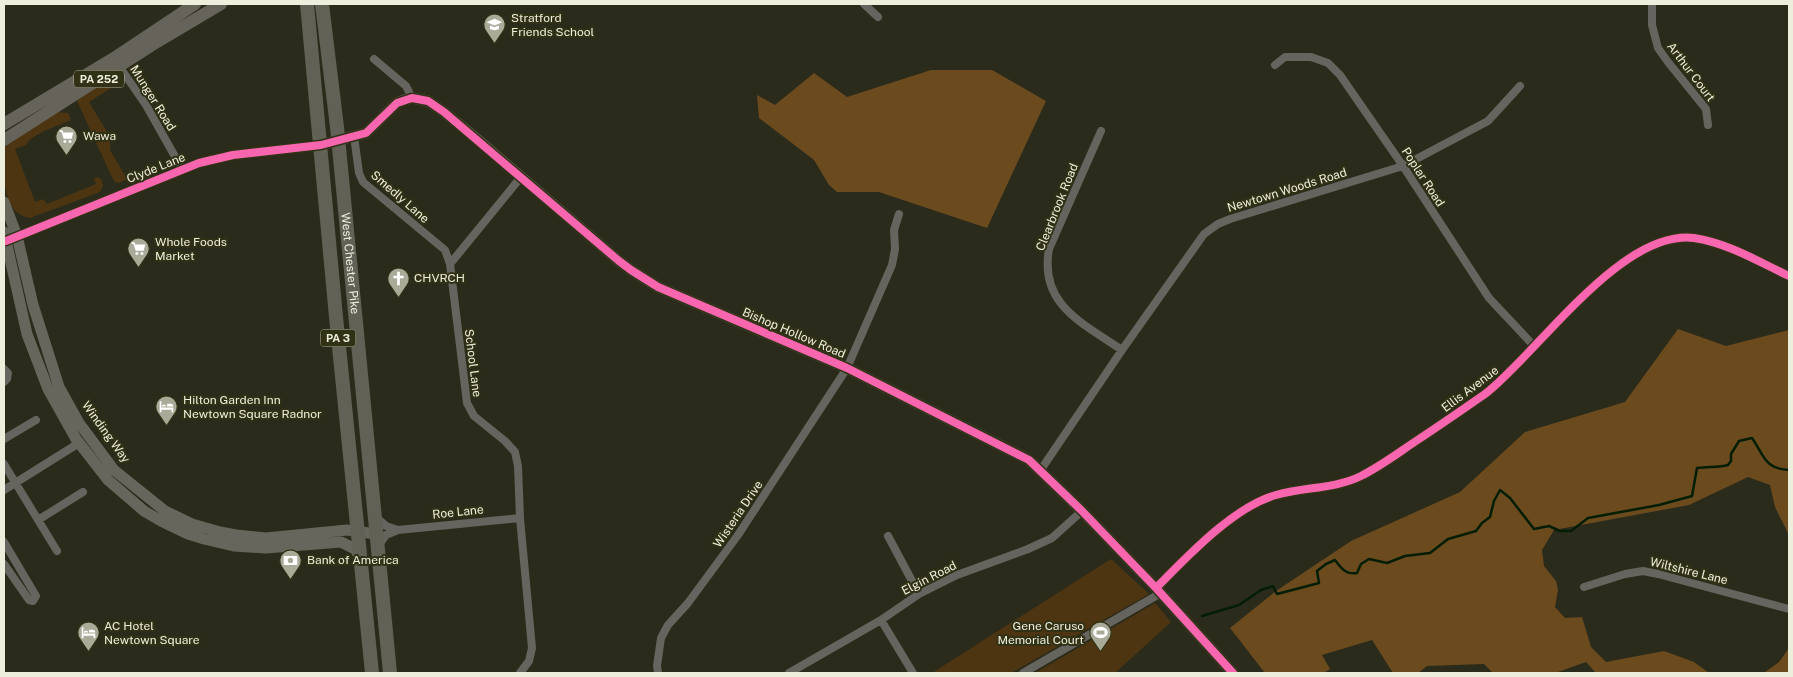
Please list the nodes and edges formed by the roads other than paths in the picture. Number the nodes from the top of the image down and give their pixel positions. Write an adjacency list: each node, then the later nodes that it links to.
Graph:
1 (195, 4): 13 (main road, PA 252)
2 (221, 4): 10 (main road, PA 252)
3 (307, 4): 19 (highway, West Chester Pike / PA 3)
4 (322, 4): 18 (highway, West Chester Pike / PA 3)
5 (864, 4): 7 (street)
6 (1652, 4): 14 (street, Arthur Court)
7 (878, 17)
8 (374, 59): 12 (street)
9 (1275, 65): 20 (street, Poplar Road)
10 (119, 66): 17 (main road, PA 252); 21 (street, Munger Road)
11 (1520, 86): 20 (street, Newtown Woods Road)
12 (412, 98): 16 (street); 22 (street, Bishop Hollow Road)
13 (4, 124)
14 (1708, 125)
15 (1101, 131): 29 (street, Clearbrook Road)
16 (354, 136): 18 (street); 26 (street, Smedly Lane)
17 (4, 140)
18 (338, 141): 19 (street); 42 (highway, West Chester Pike / PA 3)
19 (321, 145): 21 (street, Clyde Lane); 46 (highway, West Chester Pike / PA 3)
20 (1403, 166): 28 (street, Poplar Road); 29 (street, Newtown Woods Road)
21 (182, 169): 25 (street, Clyde Lane)
22 (522, 177): 26 (street); 30 (street, Bishop Hollow Road)
23 (4, 202): 25 (street, Winding Way)
24 (899, 214): 30 (street, Wisteria Drive)
25 (9, 236): 35 (street, Winding Way); 46 (street, Winding Way)
26 (450, 264): 43 (street, School Lane)
27 (1789, 276): 28 (street, Ellis Avenue)
28 (1535, 347): 54 (street, Ellis Avenue)
29 (1122, 350): 37 (street, Newtown Woods Road)
30 (847, 368): 37 (street, Bishop Hollow Road); 63 (street, Wisteria Drive)
31 (4, 369): 32 (street)
32 (4, 382)
33 (36, 420): 34 (street)
34 (4, 439)
35 (79, 442): 38 (street); 51 (street, Winding Way)
36 (4, 464): 38 (street)
37 (1040, 470): 41 (street, Bishop Hollow Road)
38 (15, 483): 39 (street); 44 (street)
39 (4, 490)
40 (83, 492): 44 (street)
41 (1082, 511): 54 (street, Bishop Hollow Road); 55 (street, Elgin Road)
42 (375, 516): 45 (street); 48 (highway, West Chester Pike / PA 3)
43 (520, 518): 45 (street, Roe Lane); 62 (street, School Lane)
44 (38, 520): 50 (street)
45 (398, 530): 48 (street)
46 (357, 531): 48 (street, Winding Way); 51 (highway, West Chester Pike / PA 3)
47 (888, 536): 55 (street)
48 (377, 541): 61 (highway, West Chester Pike / PA 3)
49 (4, 542): 56 (street)
50 (57, 551)
51 (360, 557): 60 (highway, West Chester Pike / PA 3)
52 (4, 564): 56 (street)
53 (1584, 587): 58 (street, Wiltshire Lane)
54 (1159, 590): 66 (street, Ellis Avenue); 67 (street, Bishop Hollow Road)
55 (919, 594): 59 (street, Elgin Road)
56 (33, 601): 57 (street)
57 (38, 608)
58 (1789, 609)
59 (881, 620): 64 (street, Elgin Road); 65 (street)
60 (372, 673)
61 (390, 673)
62 (520, 673)
63 (658, 673)
64 (788, 673)
65 (914, 673)
66 (1023, 673)
67 (1232, 673)

